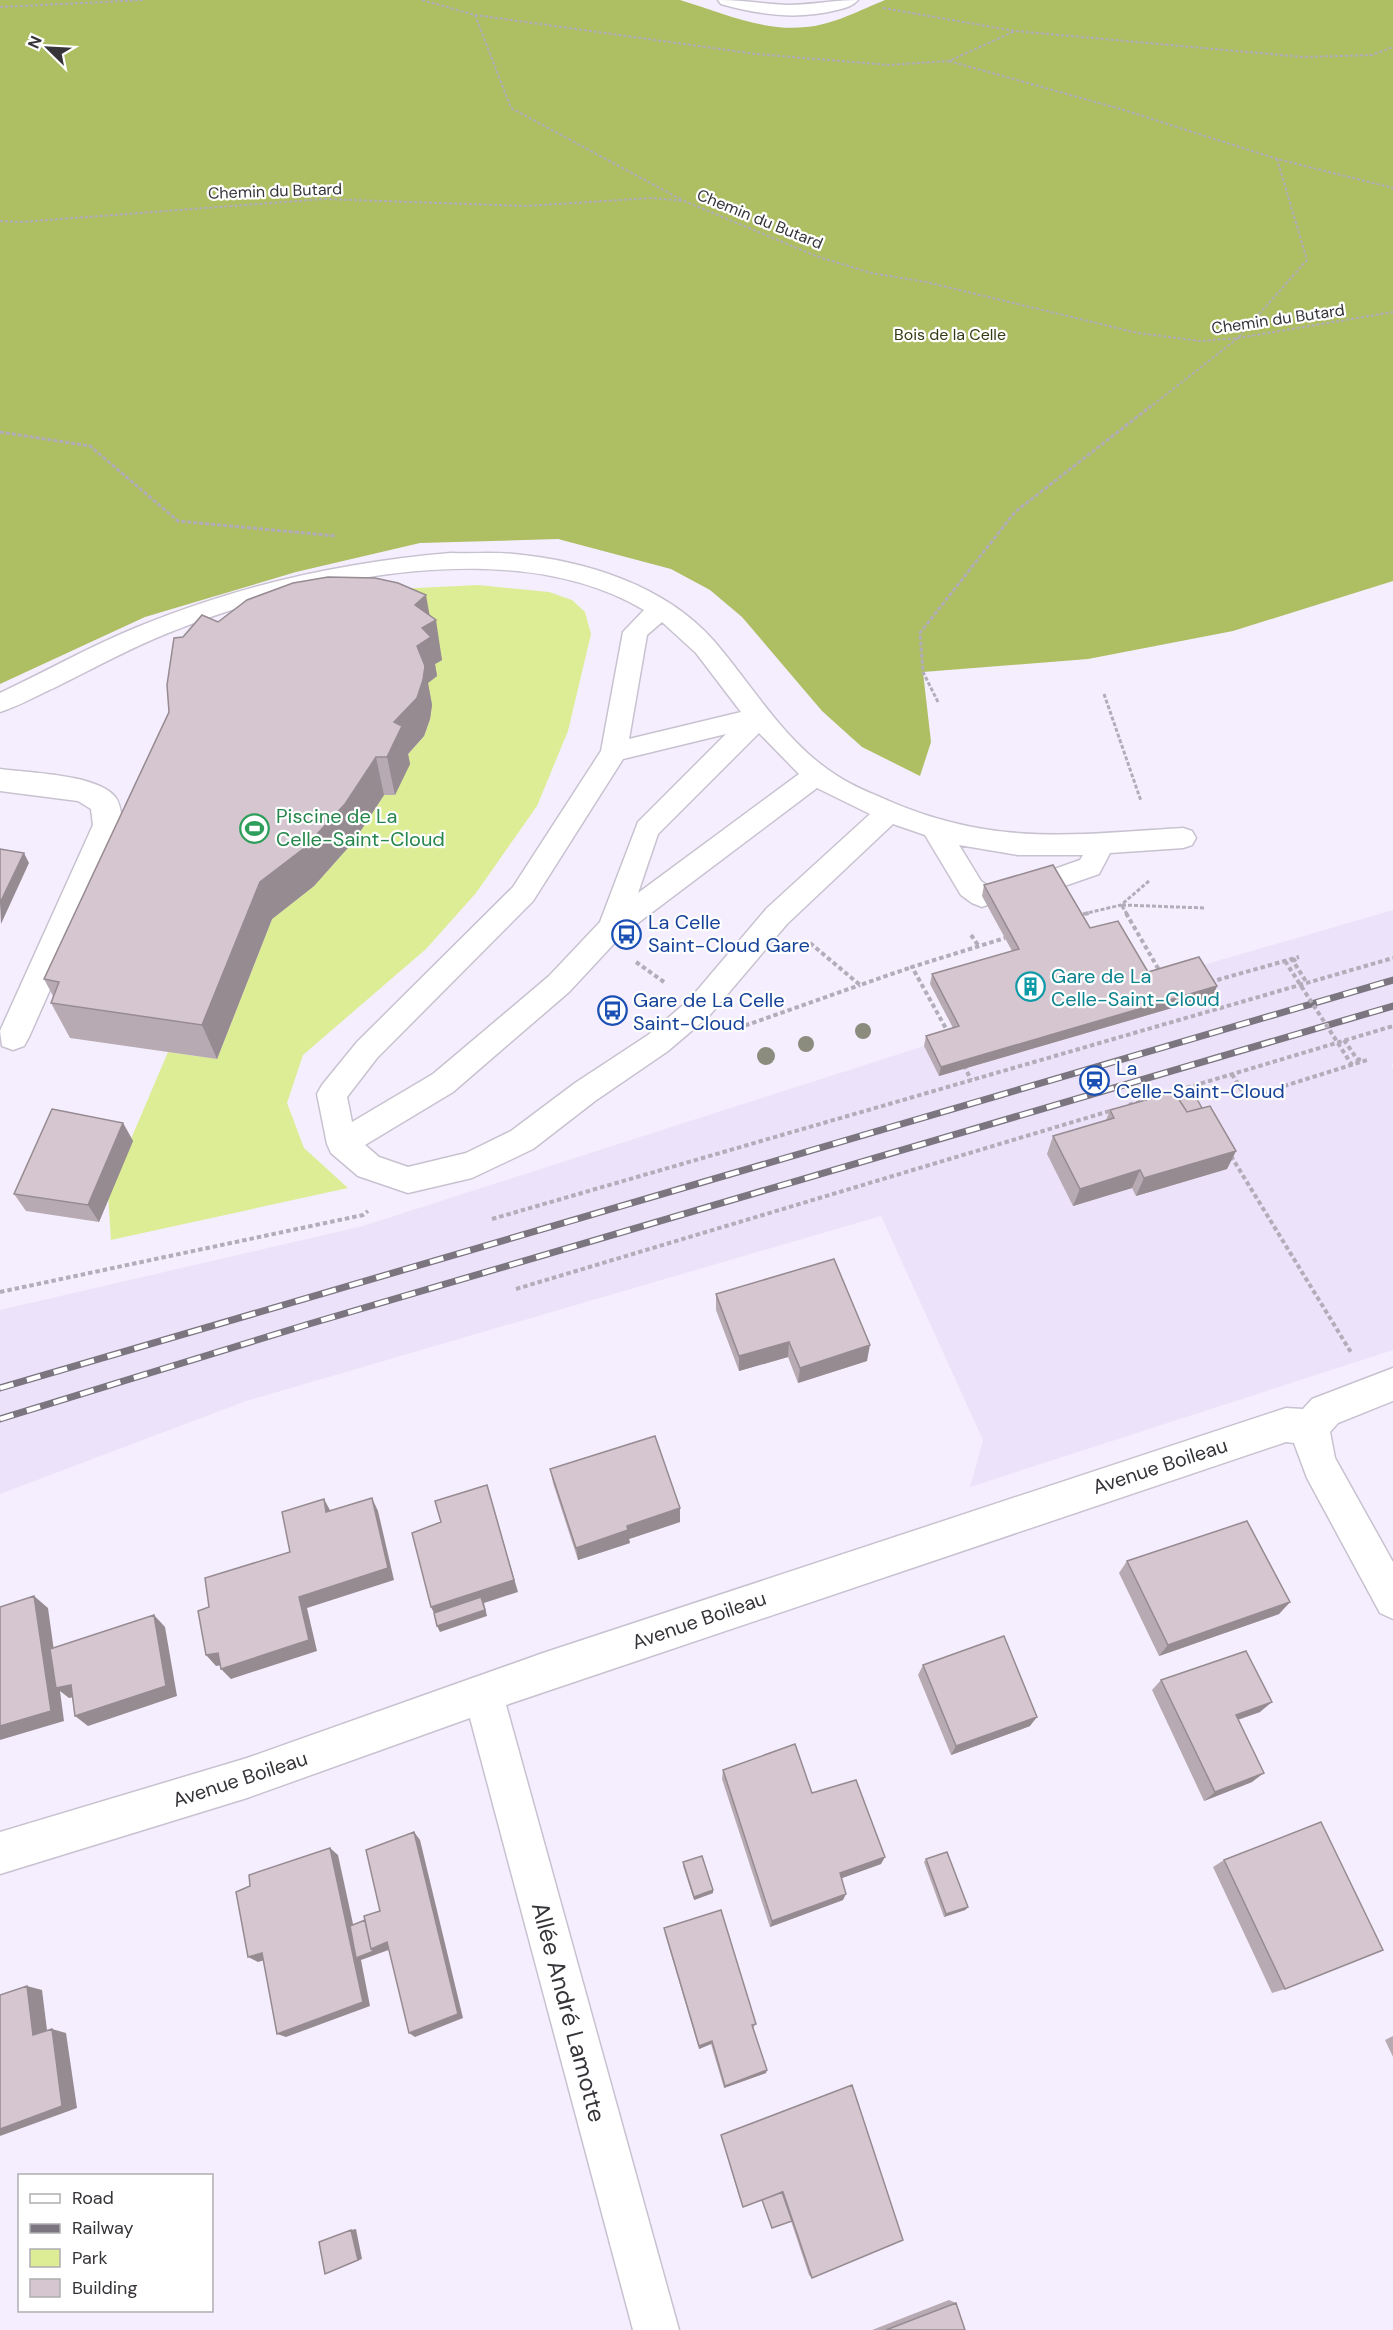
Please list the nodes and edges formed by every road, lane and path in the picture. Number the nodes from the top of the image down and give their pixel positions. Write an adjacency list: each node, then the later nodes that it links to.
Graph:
1 (144, 0): 5 (path)
2 (422, 0): 6 (path)
3 (728, 0): 4 (street)
4 (846, 1): 7 (path)
5 (0, 7)
6 (475, 15): 9 (path); 12 (path)
7 (1015, 31): 8 (path); 9 (path)
8 (1393, 47)
9 (949, 61): 10 (path)
10 (1277, 159): 11 (path); 15 (path)
11 (1393, 188)
12 (684, 201): 13 (path, Chemin du Butard); 15 (path, Chemin du Butard)
13 (0, 221)
14 (1393, 312): 15 (path, Chemin du Butard)
15 (1238, 338): 21 (path)
16 (0, 432): 17 (path)
17 (338, 536)
18 (661, 609): 20 (lane); 22 (lane); 23 (lane)
19 (1104, 694): 26 (path)
20 (0, 702)
21 (939, 702)
22 (759, 717): 23 (lane); 24 (lane); 37 (lane)
23 (614, 753): 54 (lane)
24 (817, 775): 27 (lane); 37 (lane)
25 (0, 780): 45 (street)
26 (1138, 791)
27 (889, 812): 28 (lane); 54 (lane)
28 (934, 827): 30 (lane); 33 (lane)
29 (1183, 838): 30 (lane)
30 (1102, 843): 32 (lane)
31 (1157, 874): 34 (path)
32 (1053, 880)
33 (982, 896)
34 (1121, 905): 35 (path); 36 (path); 41 (path)
35 (1205, 908)
36 (1074, 917)
37 (612, 927): 54 (lane)
38 (1005, 938): 46 (path)
39 (1393, 958): 42 (path)
40 (1285, 961): 42 (path); 43 (path); 49 (path, bridge)
41 (1159, 970)
42 (1307, 983): 51 (path)
43 (1202, 984)
44 (1393, 1026): 47 (path)
45 (13, 1037)
46 (951, 1038)
47 (1344, 1040): 49 (path); 50 (path)
48 (962, 1061): 51 (path)
49 (1352, 1065): 50 (path)
50 (1232, 1074): 52 (path)
51 (971, 1080): 57 (path)
52 (1188, 1087): 53 (path); 58 (path)
53 (1194, 1095)
54 (342, 1144)
55 (1228, 1150): 60 (path)
56 (363, 1215): 59 (path)
57 (492, 1219)
58 (516, 1289)
59 (0, 1292)
60 (1383, 1388): 61 (street)
61 (1311, 1427): 62 (street); 63 (street, Avenue Boileau)
62 (1393, 1600)
63 (483, 1693): 64 (street, Avenue Boileau); 65 (street, Allée André Lamotte)
64 (0, 1853)
65 (656, 2330)

